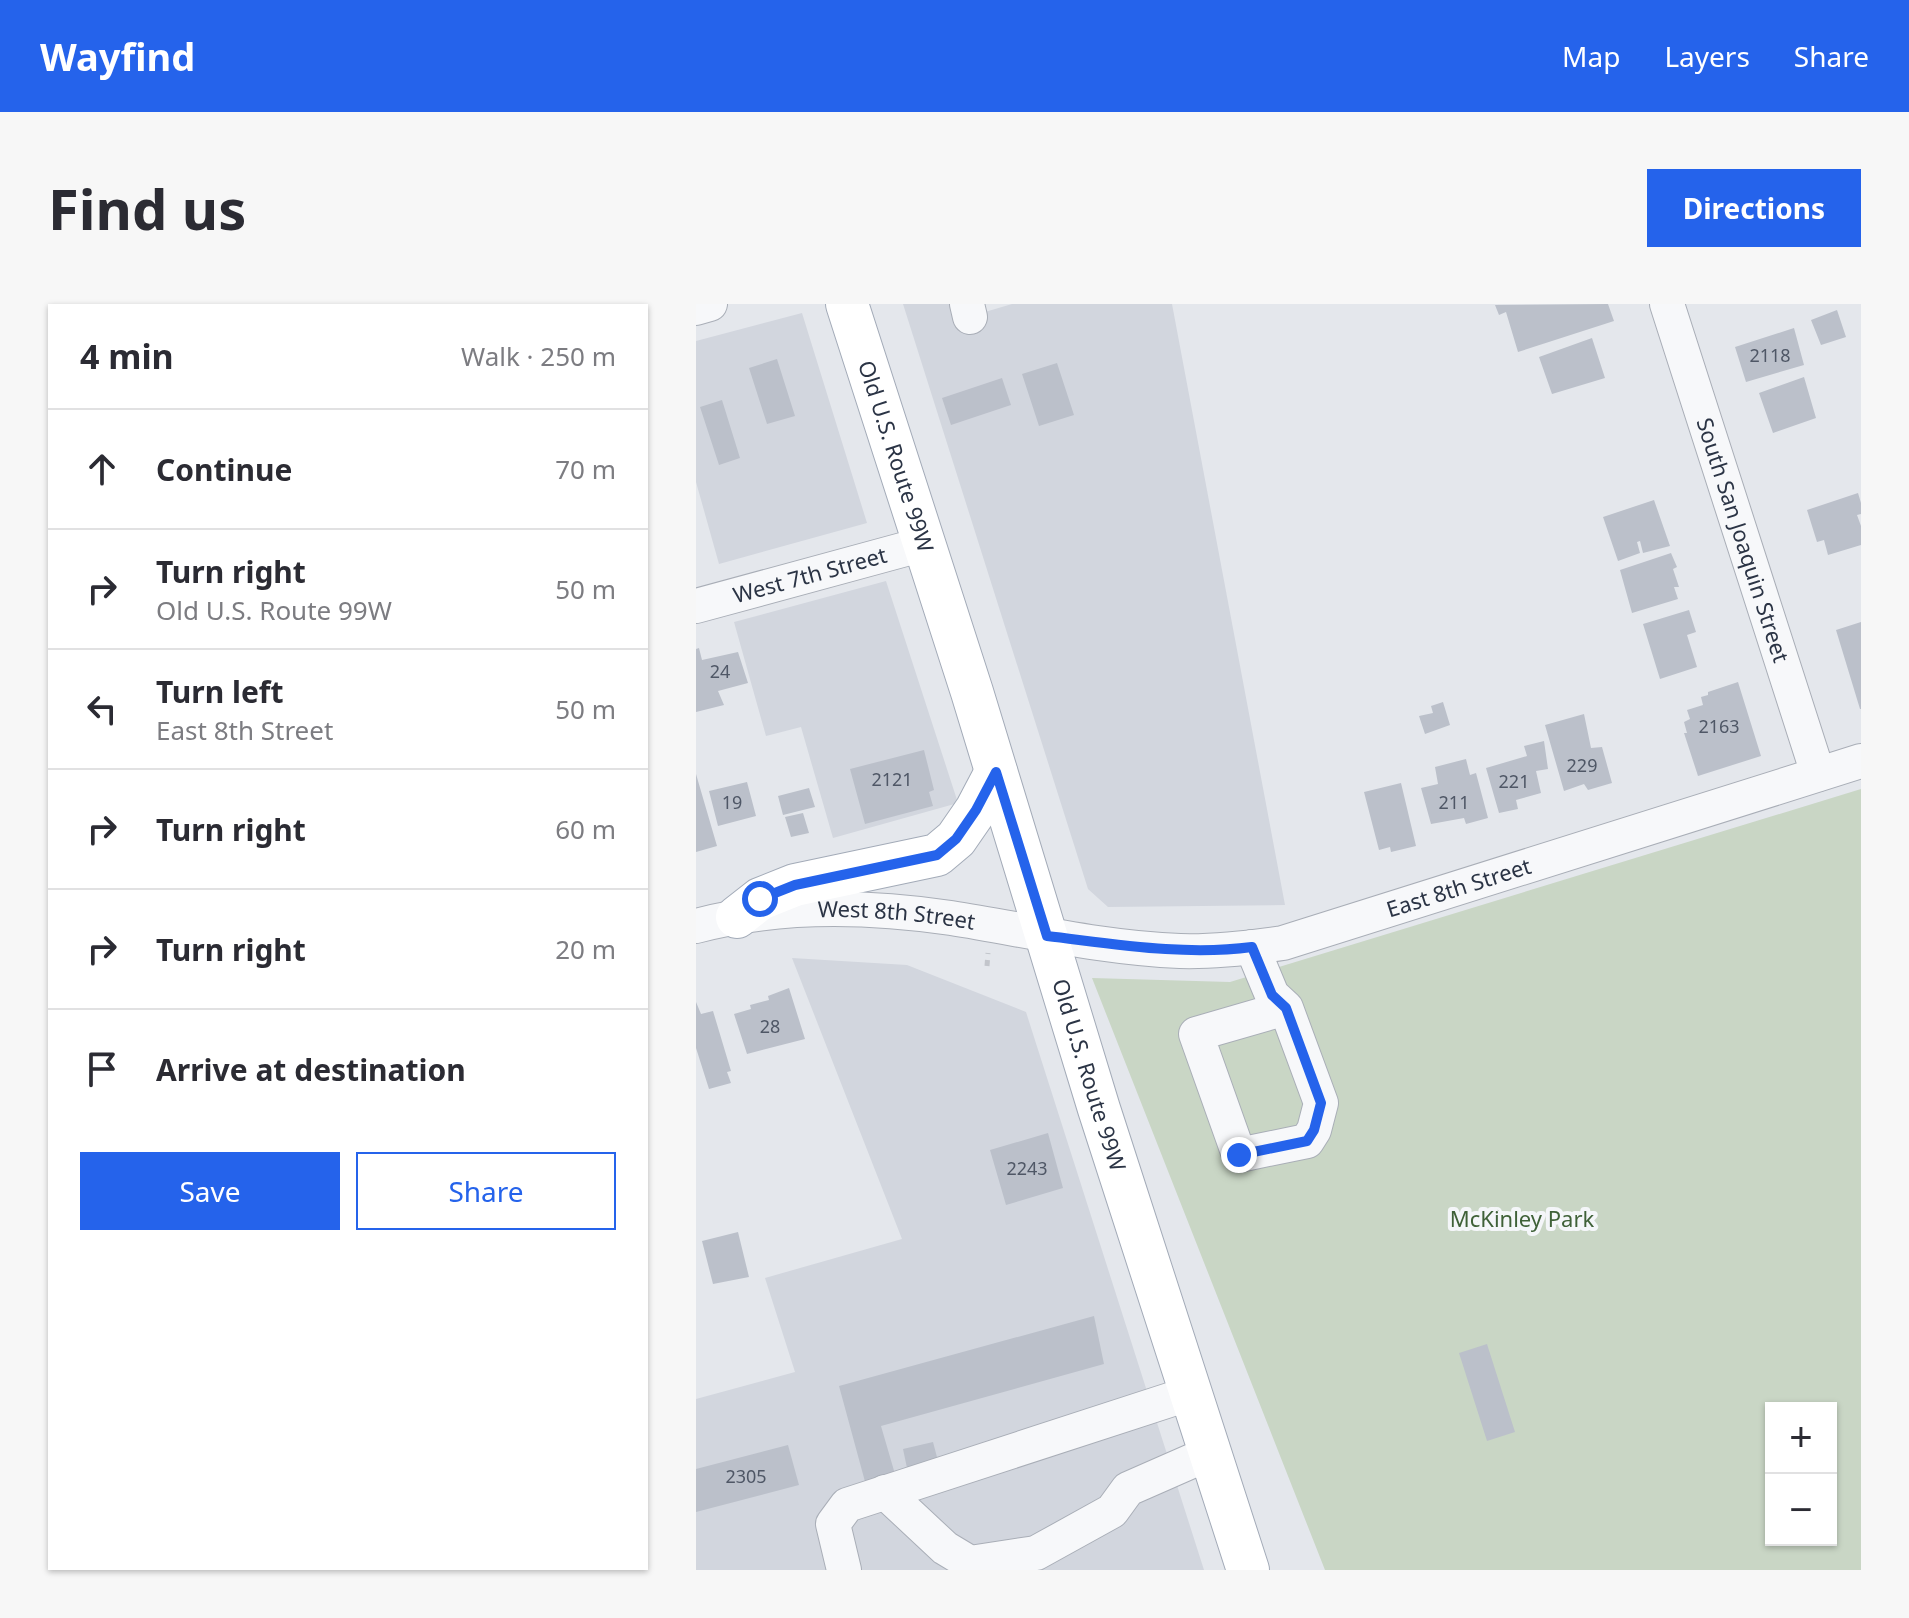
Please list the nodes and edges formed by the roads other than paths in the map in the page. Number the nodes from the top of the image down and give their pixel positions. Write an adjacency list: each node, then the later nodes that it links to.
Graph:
1 (710, 304): 4 (street)
2 (847, 304): 5 (main road, Old U.S. Route 99W)
3 (1667, 304): 9 (street, South San Joaquin Street)
4 (696, 308)
5 (924, 544): 6 (street, West 7th Street); 8 (main road, Old U.S. Route 99W)
6 (696, 606)
7 (1861, 761): 9 (street, East 8th Street)
8 (996, 772): 10 (main road); 12 (main road, Old U.S. Route 99W)
9 (1818, 774): 13 (street, East 8th Street)
10 (737, 917): 11 (street, West 8th Street); 12 (street, West 8th Street)
11 (696, 926)
12 (1047, 936): 13 (street, East 8th Street); 15 (main road, Old U.S. Route 99W)
13 (1252, 947): 14 (street)
14 (1286, 1008): 14 (street)
15 (1191, 1393): 16 (main road, Old U.S. Route 99W); 17 (street)
16 (1210, 1453): 17 (street); 19 (main road, Old U.S. Route 99W)
17 (885, 1492): 18 (street)
18 (844, 1570)
19 (1248, 1570)

